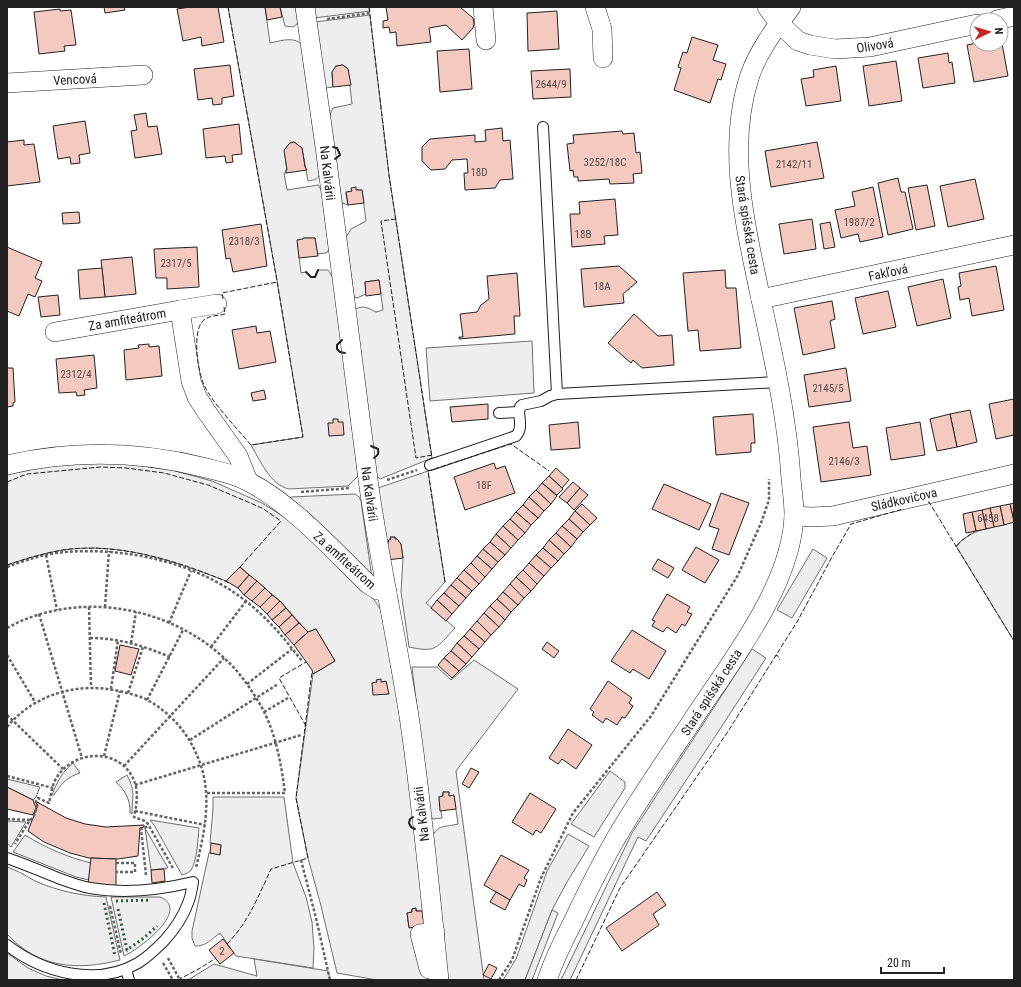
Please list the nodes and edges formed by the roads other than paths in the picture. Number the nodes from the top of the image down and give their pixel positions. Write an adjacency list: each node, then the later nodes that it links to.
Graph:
1 (483, 7): 8 (street)
2 (595, 7): 9 (street)
3 (767, 7): 6 (street, Olivová)
4 (790, 7): 6 (street, Stará spišská cesta)
5 (306, 14): 27 (street, Na Kalvárii)
6 (779, 23): 7 (street, Olivová); 14 (street, Stará spišská cesta)
7 (969, 26)
8 (486, 40)
9 (603, 58)
10 (143, 75): 11 (street, Vencová)
11 (7, 83)
12 (543, 127): 19 (lane)
13 (1014, 245): 14 (street, Fakľová)
14 (761, 299): 18 (street, Stará spišská cesta)
15 (217, 304): 16 (street)
16 (180, 310): 17 (street, Za amfiteátrom); 25 (street, Za amfiteátrom)
17 (55, 332)
18 (778, 382): 19 (lane); 26 (street, Stará spišská cesta)
19 (557, 394): 20 (lane)
20 (520, 412): 21 (lane); 23 (lane)
21 (499, 413)
22 (7, 465): 25 (street, Za amfiteátrom)
23 (430, 465)
24 (1014, 474): 26 (street, Sládkovičova)
25 (248, 481): 27 (street, Za amfiteátrom)
26 (794, 516): 35 (street, Stará spišská cesta)
27 (387, 592): 29 (street, Na Kalvárii)
28 (7, 858): 31 (lane)
29 (435, 932): 33 (street); 34 (street, Na Kalvárii)
30 (7, 945): 31 (lane)
31 (126, 970): 32 (lane)
32 (130, 980)
33 (432, 980)
34 (439, 980)
35 (547, 980)

